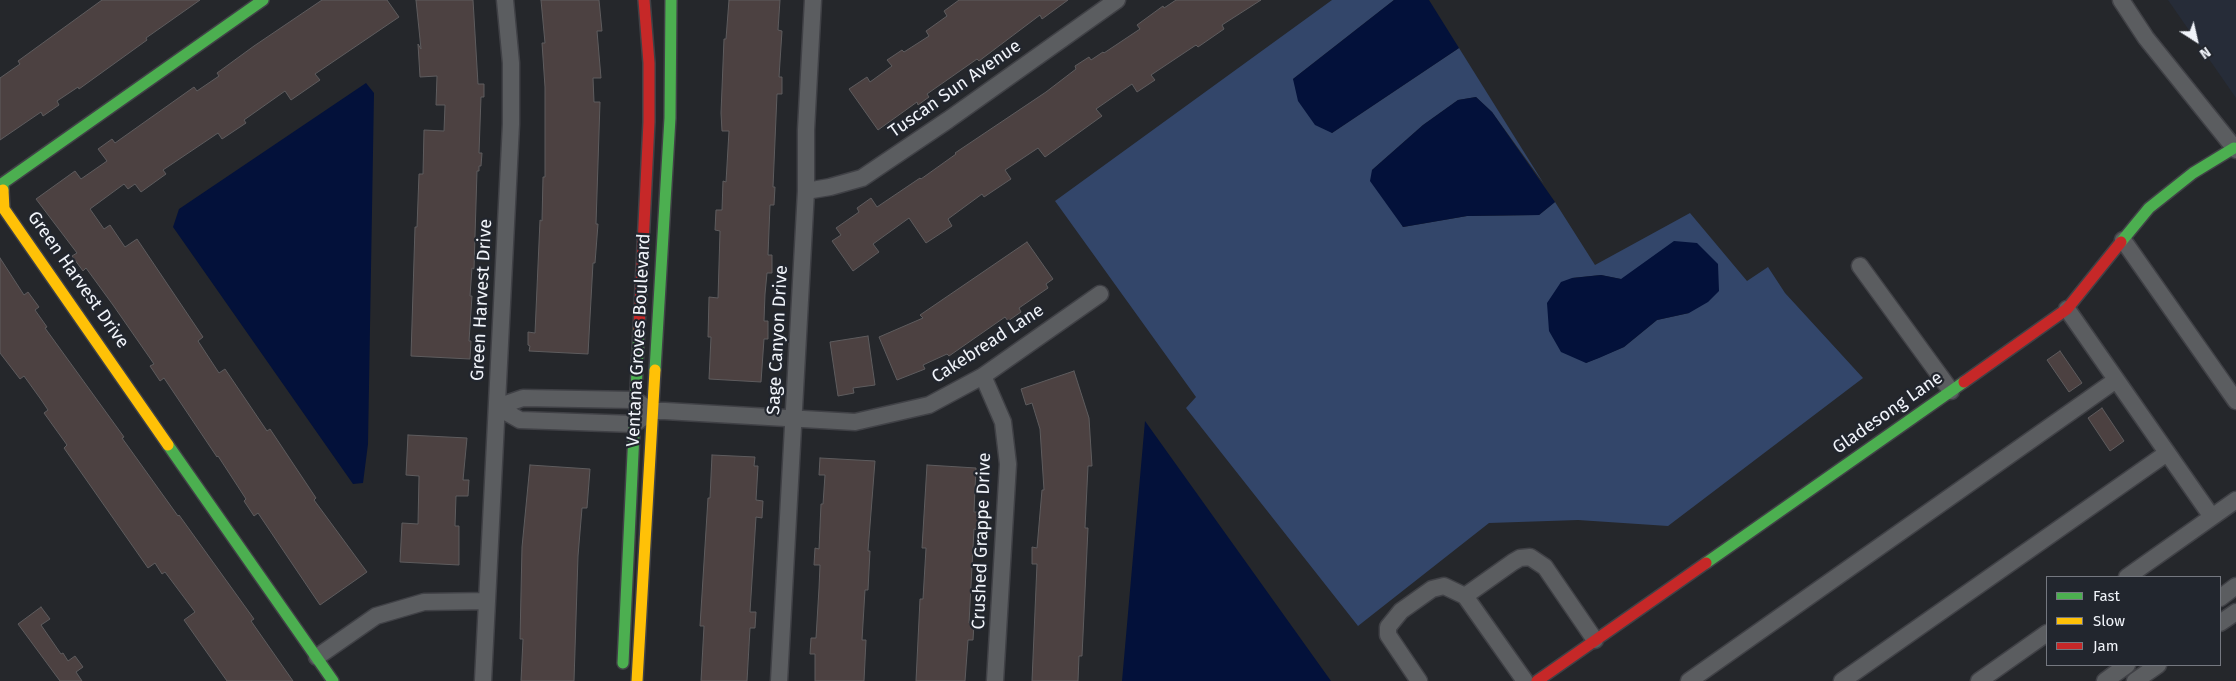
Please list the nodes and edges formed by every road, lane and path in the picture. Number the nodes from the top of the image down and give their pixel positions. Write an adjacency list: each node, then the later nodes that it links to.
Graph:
1 (263, 0): 35 (street, Green Harvest Drive)
2 (505, 0): 19 (street, Green Harvest Drive)
3 (644, 0): 17 (street, Ventana Groves Boulevard)
4 (671, 0): 20 (street, Ventana Groves Boulevard)
5 (813, 0): 9 (street, Sage Canyon Drive)
6 (1118, 0): 9 (street, Tuscan Sun Avenue)
7 (2121, 0): 8 (street)
8 (2235, 149): 10 (street, Gladesong Lane)
9 (806, 190): 21 (street, Sage Canyon Drive)
10 (2123, 240): 13 (street, Gladesong Lane); 18 (street)
11 (1860, 266): 16 (street)
12 (1100, 294): 14 (street, Cakebread Lane)
13 (2067, 309): 15 (street); 16 (street, Gladesong Lane)
14 (983, 376): 21 (street, Cakebread Lane); 44 (street, Crushed Grappe Drive)
15 (2116, 380): 23 (street); 48 (street)
16 (1951, 391): 34 (street, Gladesong Lane)
17 (635, 400): 19 (street); 20 (street, Cakebread Lane); 22 (street, Ventana Groves Boulevard)
18 (2236, 401)
19 (497, 407): 22 (street); 30 (street, Green Harvest Drive)
20 (652, 411): 21 (street, Cakebread Lane); 22 (street); 42 (street, Ventana Groves Boulevard)
21 (793, 420): 43 (street, Sage Canyon Drive)
22 (634, 424): 38 (street, Ventana Groves Boulevard)
23 (2167, 453): 25 (street); 39 (street)
24 (2236, 500): 25 (street)
25 (2212, 517): 26 (street)
26 (2128, 576)
27 (2236, 586): 29 (street)
28 (1465, 596): 34 (street); 45 (street); 46 (street)
29 (2221, 597)
30 (487, 601): 35 (street); 41 (street, Green Harvest Drive)
31 (2236, 612): 32 (street)
32 (2221, 622)
33 (2046, 634): 50 (street)
34 (1595, 640): 47 (street, Gladesong Lane)
35 (317, 656): 40 (street, Green Harvest Drive)
36 (2126, 666): 51 (street)
37 (2157, 666): 52 (street)
38 (623, 671)
39 (1860, 676): 49 (street)
40 (333, 681)
41 (483, 681)
42 (637, 681)
43 (779, 681)
44 (995, 681)
45 (1420, 681)
46 (1525, 681)
47 (1537, 681)
48 (1689, 681)
49 (1842, 681)
50 (1979, 681)
51 (2105, 681)
52 (2135, 681)

